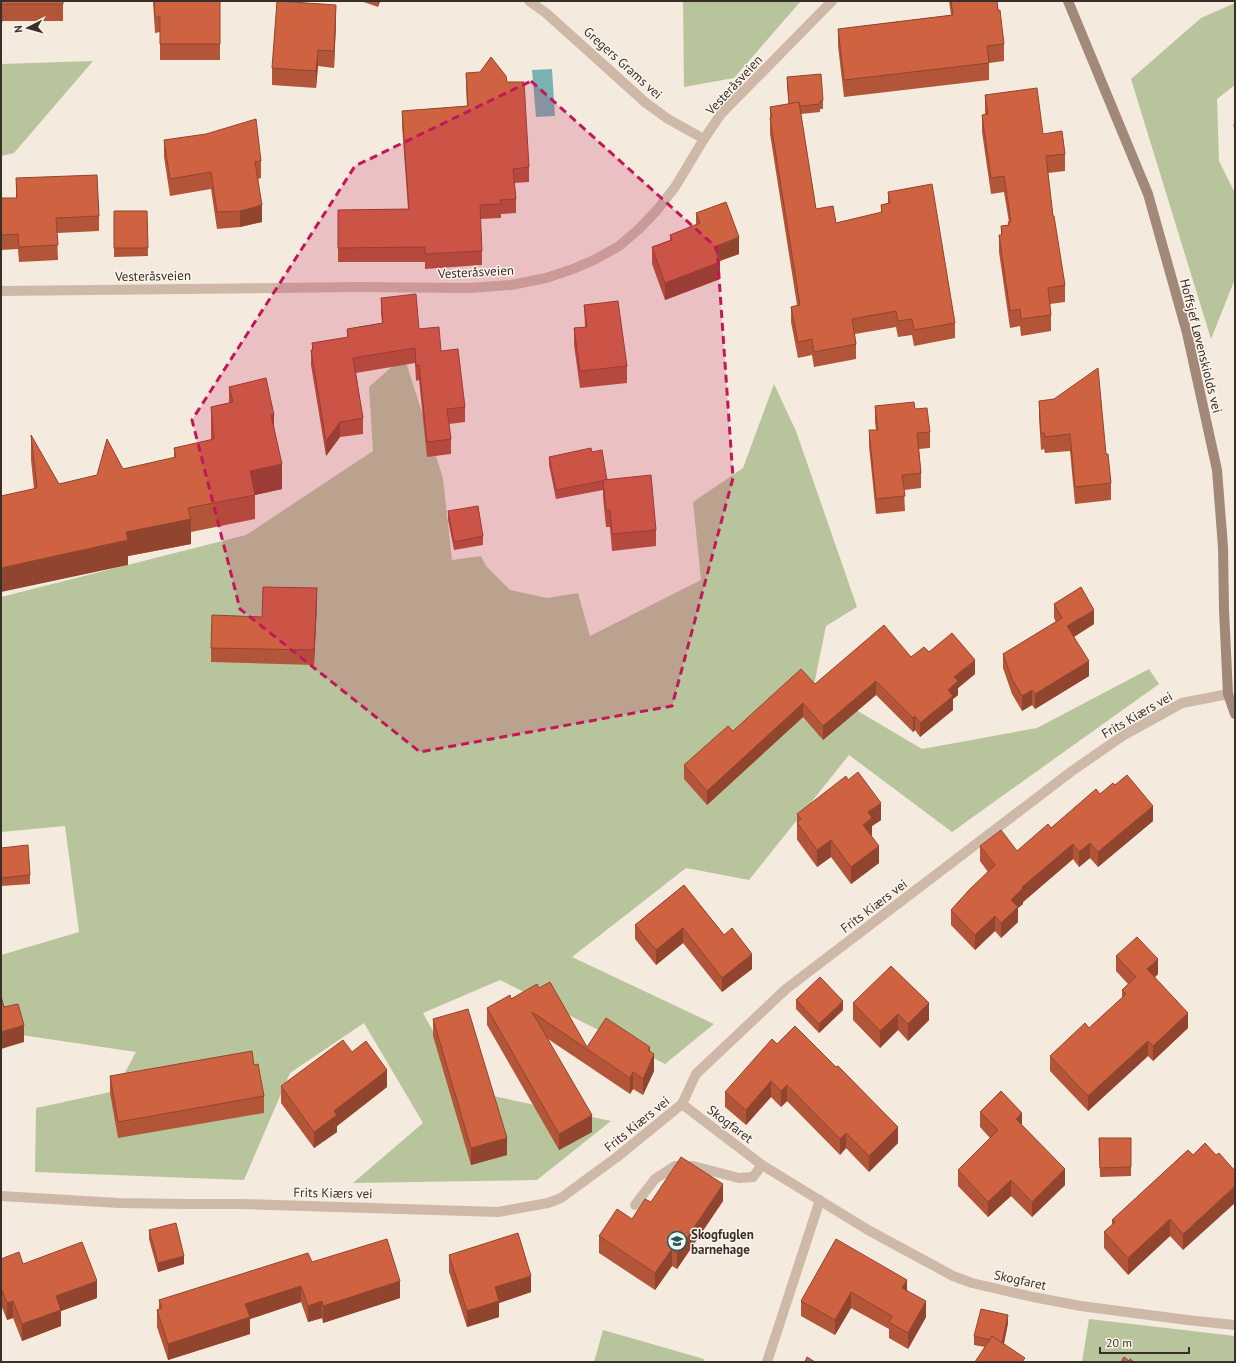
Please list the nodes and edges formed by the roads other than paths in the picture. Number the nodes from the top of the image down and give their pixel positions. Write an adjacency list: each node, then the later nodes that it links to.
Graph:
1 (529, 1): 4 (street, Gregers Grams vei)
2 (832, 1): 4 (street, Vesteråsveien)
3 (1068, 1): 6 (street, Hoffsjef Løvenskiolds vei)
4 (704, 139): 5 (street, Vesteråsveien)
5 (1, 290)
6 (1228, 694): 7 (street, Hoffsjef Løvenskiolds vei); 8 (street, Frits Kiærs vei)
7 (1235, 714)
8 (682, 1104): 9 (street, Skogfaret); 10 (street, Frits Kiærs vei)
9 (762, 1165): 11 (street, Skogfaret); 12 (street)
10 (1, 1196)
11 (820, 1200): 13 (street, Skogfaret); 14 (street)
12 (635, 1205)
13 (1235, 1325)
14 (767, 1362)

